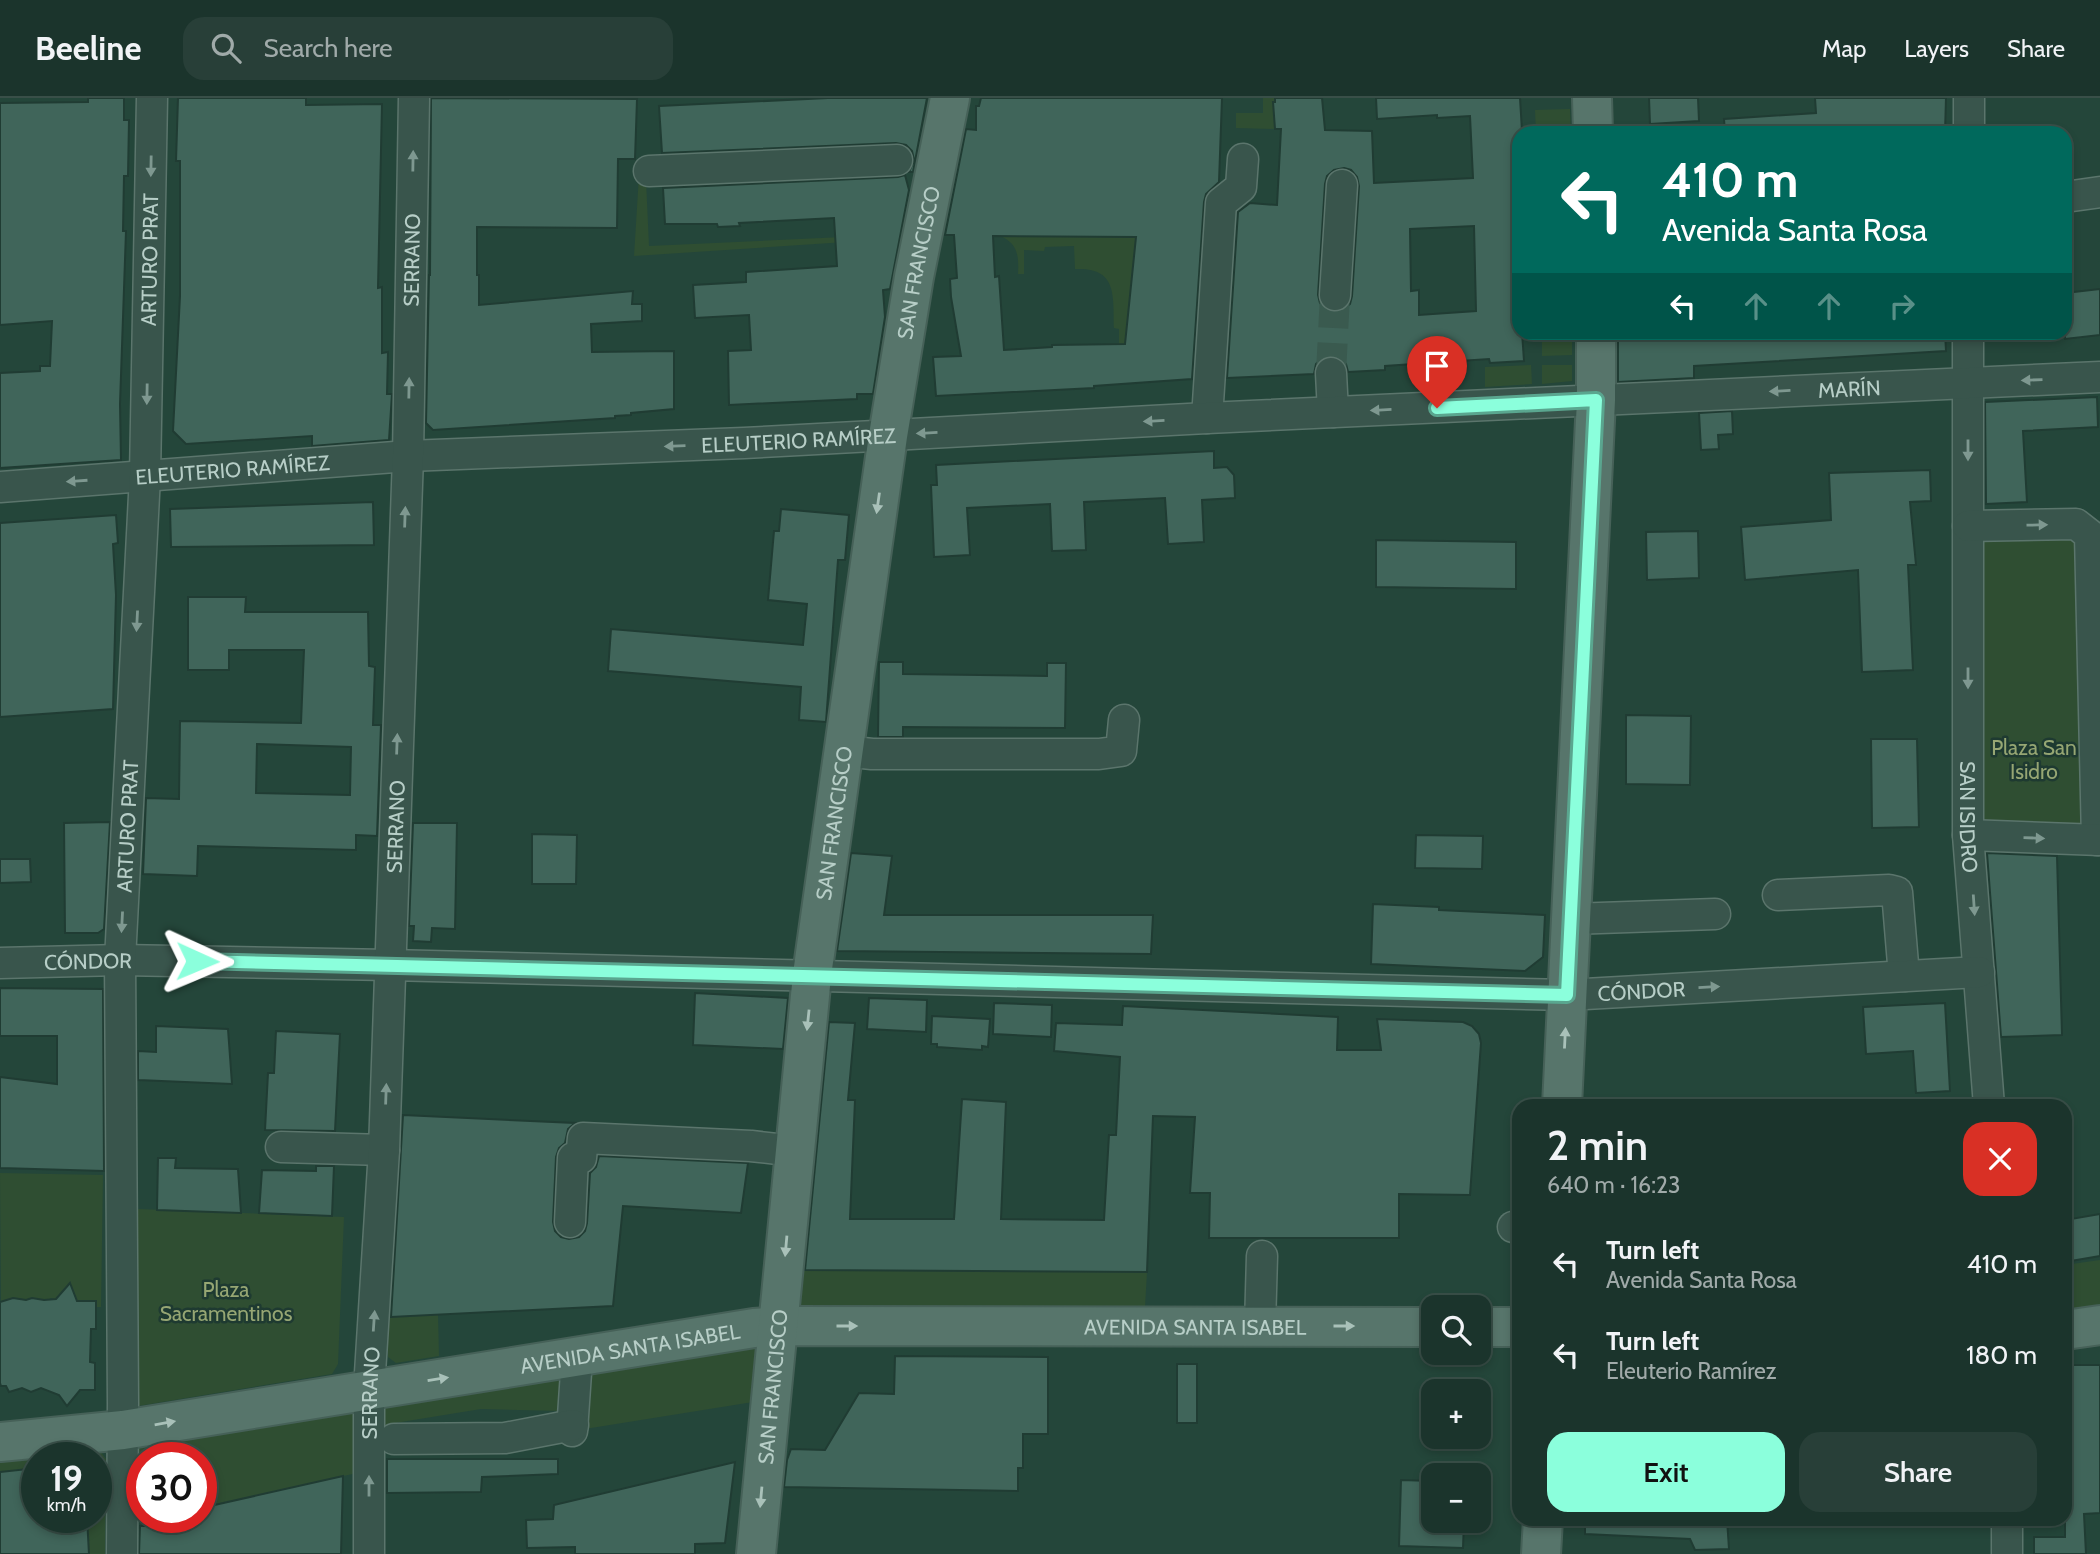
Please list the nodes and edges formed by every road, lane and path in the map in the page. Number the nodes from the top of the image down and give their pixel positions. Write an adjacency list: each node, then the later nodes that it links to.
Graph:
1 (152, 98): 25 (street, ARTURO PRAT, one-way to 25)
2 (414, 98): 24 (street, SERRANO, one-way to 2)
3 (950, 98): 9 (main road, SAN FRANCISCO)
4 (1592, 98): 6 (main road)
5 (1969, 98): 7 (street)
6 (1593, 126)
7 (1969, 126)
8 (1243, 159): 22 (street)
9 (919, 160): 10 (street); 23 (main road, SAN FRANCISCO)
10 (649, 172)
11 (1342, 185): 14 (street)
12 (2100, 192): 13 (street)
13 (2072, 196)
14 (1335, 295)
15 (1596, 340): 20 (main road)
16 (1968, 340): 19 (street, SAN ISIDRO)
17 (1331, 373): 21 (street)
18 (2100, 377): 19 (street, MARÍN, one-way to 19)
19 (1968, 382): 20 (street, MARÍN, one-way to 20); 27 (street, SAN ISIDRO, one-way to 27)
20 (1596, 400): 21 (street, ELEUTERIO RAMÍREZ, one-way to 21); 34 (main road)
21 (1333, 412): 22 (street, ELEUTERIO RAMÍREZ)
22 (1206, 418): 23 (street, ELEUTERIO RAMÍREZ, one-way to 23)
23 (888, 436): 24 (street, ELEUTERIO RAMÍREZ, one-way to 24); 29 (main road, SAN FRANCISCO, one-way to 29)
24 (408, 456): 25 (street, ELEUTERIO RAMÍREZ); 37 (street, SERRANO, one-way to 24)
25 (145, 476): 26 (street, ELEUTERIO RAMÍREZ, one-way to 26); 35 (street, ARTURO PRAT, one-way to 35)
26 (0, 487)
27 (1968, 526): 30 (street, SAN ISIDRO, one-way to 30); 31 (street, one-way to 31)
28 (1124, 720): 29 (street)
29 (844, 751): 39 (main road, SAN FRANCISCO)
30 (1968, 835): 31 (street, one-way to 31); 38 (street, SAN ISIDRO, one-way to 38)
31 (2099, 840)
32 (1778, 895): 40 (street)
33 (1715, 914): 34 (street)
34 (1571, 919): 41 (main road)
35 (120, 960): 36 (street, CÓNDOR); 37 (street, CÓNDOR); 58 (street, ARTURO PRAT)
36 (0, 963)
37 (390, 965): 39 (street, CÓNDOR); 45 (street, SERRANO, one-way to 37)
38 (1979, 972): 40 (street, CÓNDOR); 43 (street, SAN ISIDRO)
39 (812, 975): 41 (street, CÓNDOR); 46 (main road, SAN FRANCISCO, one-way to 46)
40 (1904, 976): 41 (street, CÓNDOR, one-way to 40)
41 (1567, 995): 42 (main road, one-way to 41)
42 (1562, 1099)
43 (1988, 1099)
44 (281, 1147): 45 (street)
45 (384, 1150): 57 (street, SERRANO, one-way to 45)
46 (795, 1152): 47 (street); 50 (main road, SAN FRANCISCO, one-way to 50)
47 (570, 1222)
48 (1262, 1256): 51 (street)
49 (2100, 1325): 55 (main road)
50 (779, 1326): 51 (main road, AVENIDA SANTA ISABEL, one-way to 51); 56 (main road, AVENIDA SANTA ISABEL); 65 (main road, SAN FRANCISCO, one-way to 65)
51 (1260, 1326): 52 (main road, AVENIDA SANTA ISABEL, one-way to 52)
52 (1421, 1326)
53 (1491, 1326): 54 (main road)
54 (1512, 1327)
55 (2072, 1330)
56 (577, 1358): 57 (main road, AVENIDA SANTA ISABEL, one-way to 56); 59 (street)
57 (369, 1389): 58 (main road, AVENIDA SANTA ISABEL, one-way to 57); 64 (street, SERRANO, one-way to 57)
58 (123, 1430): 60 (main road, AVENIDA SANTA ISABEL); 63 (street, ARTURO PRAT)
59 (394, 1439)
60 (0, 1442)
61 (1543, 1526): 66 (main road)
62 (2007, 1526): 67 (street)
63 (122, 1554)
64 (369, 1554)
65 (756, 1554)
66 (1541, 1554)
67 (2007, 1554)

